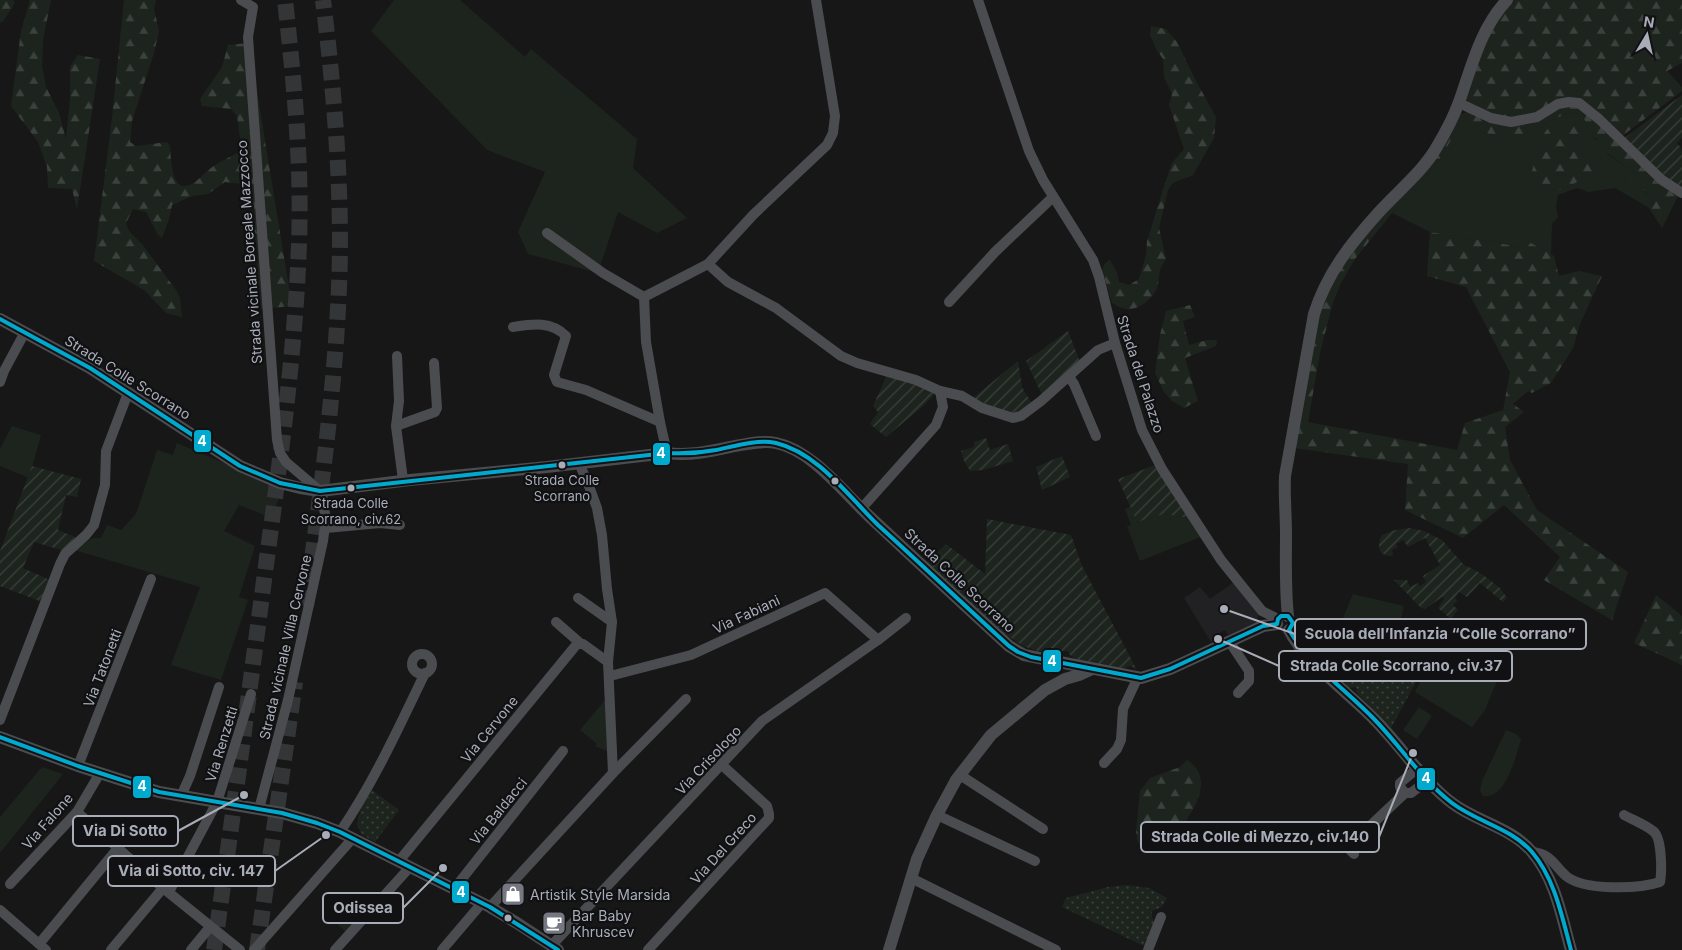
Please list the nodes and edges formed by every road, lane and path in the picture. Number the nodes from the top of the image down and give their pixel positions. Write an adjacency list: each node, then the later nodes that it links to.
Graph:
1 (241, 0): 5 (street, Strada vicinale Boreale Mazzocco)
2 (816, 0): 10 (street)
3 (978, 0): 8 (street, Strada del Palazzo)
4 (1507, 0): 6 (street)
5 (253, 4): 29 (street, Strada vicinale Boreale Mazzocco)
6 (1459, 103): 7 (street); 36 (street)
7 (1682, 193)
8 (1054, 197): 12 (street); 16 (street, Strada del Palazzo)
9 (547, 233): 11 (street)
10 (708, 264): 11 (street); 21 (street)
11 (644, 296): 23 (street)
12 (949, 302)
13 (0, 318): 15 (street, Strada Colle Scorrano)
14 (513, 327): 23 (street)
15 (25, 332): 20 (street); 22 (street, Strada Colle Scorrano)
16 (1115, 342): 19 (street); 36 (street, Strada del Palazzo)
17 (396, 356): 24 (street)
18 (434, 363): 24 (street)
19 (1069, 377): 21 (street); 25 (street)
20 (0, 382)
21 (940, 391): 30 (street)
22 (128, 393): 29 (street, Strada Colle Scorrano); 51 (street)
23 (660, 422): 26 (street)
24 (396, 426): 28 (street)
25 (1096, 436)
26 (667, 453): 27 (street, Strada Colle Scorrano); 30 (street, Strada Colle Scorrano)
27 (579, 463): 28 (street, Strada Colle Scorrano); 38 (street)
28 (403, 480): 29 (street, Strada Colle Scorrano)
29 (320, 491): 32 (street, Strada vicinale Villa Cervone)
30 (861, 509): 43 (street, Strada Colle Scorrano)
31 (400, 525): 32 (street)
32 (326, 528): 65 (street, Strada vicinale Villa Cervone)
33 (151, 579): 56 (street, Via Tatonetti)
34 (578, 598): 38 (street)
35 (906, 618): 39 (street, Via Crisologo)
36 (1283, 621): 40 (street, Strada Colle Scorrano); 57 (street)
37 (556, 622): 41 (street)
38 (612, 622): 42 (street)
39 (878, 640): 45 (street, Via Fabiani); 55 (street, Via Crisologo)
40 (1229, 641): 46 (street, Strada Colle Scorrano); 48 (street)
41 (580, 643): 42 (street); 75 (street, Via Cervone)
42 (608, 662): 45 (street)
43 (1092, 669): 46 (street, Strada Colle Scorrano); 60 (street)
44 (425, 673): 70 (street)
45 (610, 676): 58 (street)
46 (1138, 679): 54 (street)
47 (219, 686): 63 (street)
48 (1238, 693)
49 (251, 694): 64 (street, Via Renzetti)
50 (686, 699): 58 (street)
51 (0, 720)
52 (0, 737): 56 (street)
53 (563, 751): 80 (street, Via Baldacci)
54 (1104, 763)
55 (722, 765): 87 (street, Via Crisologo); 94 (street, Via Del Greco)
56 (78, 766): 59 (street)
57 (1418, 768): 61 (street); 62 (street)
58 (614, 773): 82 (street)
59 (100, 774): 63 (street); 66 (street, Via Falone)
60 (960, 774): 67 (street); 69 (street)
61 (1428, 780): 62 (street); 73 (street)
62 (1405, 793): 74 (street)
63 (181, 796): 64 (street)
64 (217, 802): 65 (street); 81 (street, Via Renzetti)
65 (259, 809): 70 (street)
66 (77, 812): 72 (street); 79 (street, Via Falone)
67 (937, 815): 76 (street); 78 (street)
68 (1624, 815): 73 (street)
69 (1043, 829)
70 (340, 832): 71 (street)
71 (353, 838): 75 (street); 91 (street)
72 (118, 848): 81 (street); 86 (street)
73 (1533, 852): 98 (street)
74 (1354, 854)
75 (399, 861): 77 (street)
76 (1035, 861)
77 (410, 867): 80 (street); 92 (street)
78 (911, 878): 95 (street); 96 (street)
79 (10, 884)
80 (454, 888): 82 (street)
81 (166, 890): 85 (street); 88 (street, Via Renzetti)
82 (486, 905): 87 (street); 93 (street)
83 (2, 915): 86 (street)
84 (1161, 917): 97 (street)
85 (210, 927): 89 (street); 90 (street)
86 (43, 947)
87 (555, 948)
88 (111, 950)
89 (190, 950)
90 (240, 950)
91 (254, 950)
92 (335, 950)
93 (442, 950)
94 (648, 950)
95 (888, 950)
96 (1056, 950)
97 (1148, 950)
98 (1571, 950)

